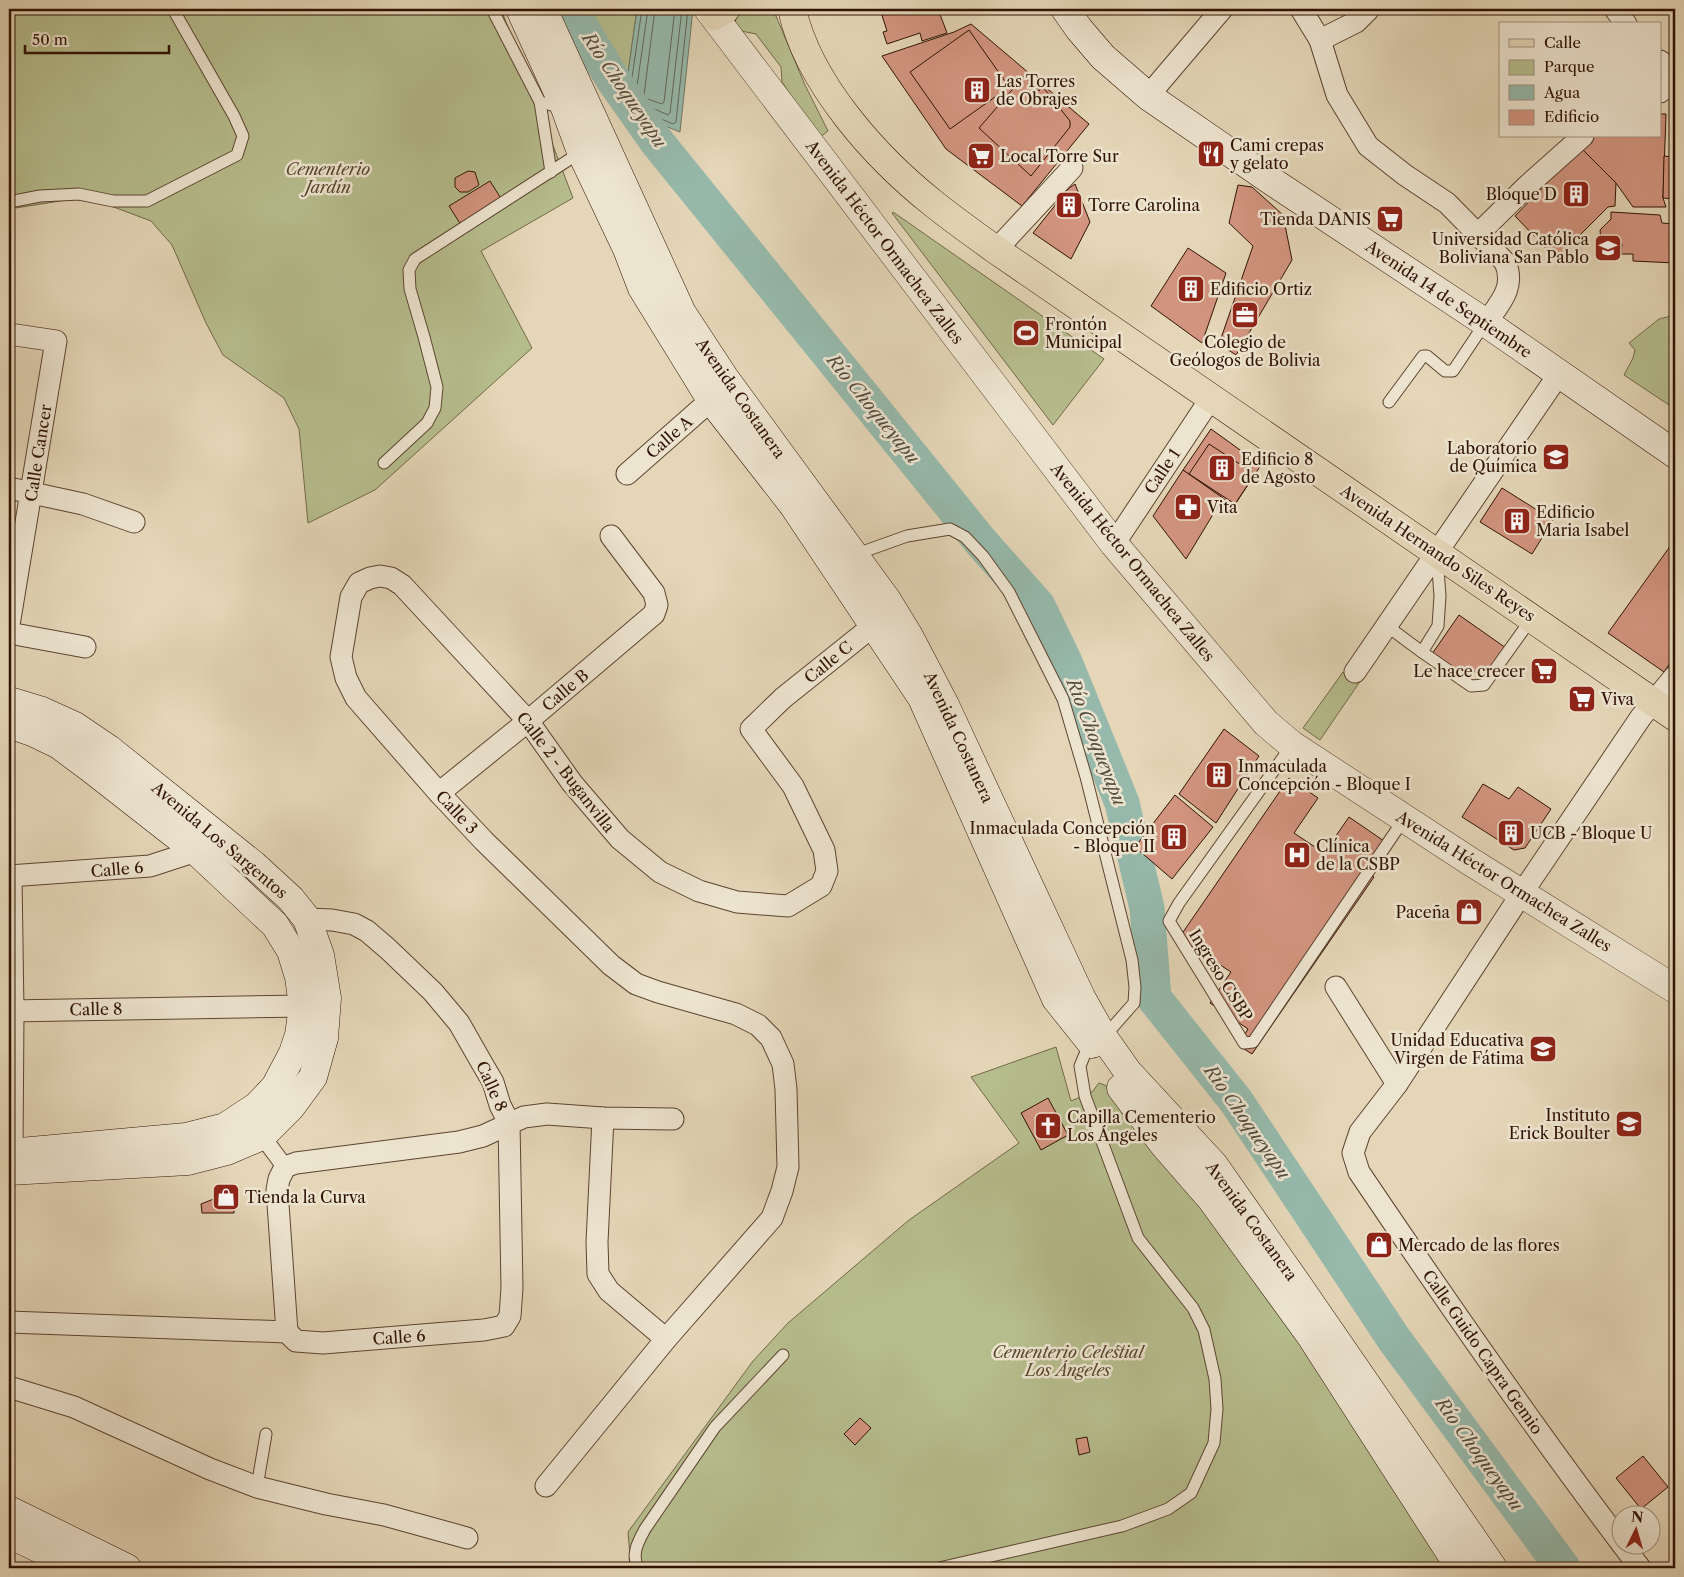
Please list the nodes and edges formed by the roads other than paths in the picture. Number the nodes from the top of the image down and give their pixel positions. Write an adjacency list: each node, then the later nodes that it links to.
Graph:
1 (173, 9): 24 (lane)
2 (492, 9): 19 (lane)
3 (520, 9): 19 (main road, Avenida Costanera)
4 (543, 9): 42 (main road, Avenida Costanera)
5 (792, 9): 26 (main road, Avenida Hernando Siles Reyes)
6 (1065, 9): 18 (main road, Avenida 14 de Septiembre)
7 (1222, 9): 18 (street)
8 (1301, 9): 13 (street)
9 (1369, 9): 13 (street)
10 (1616, 9): 12 (street)
11 (716, 11): 40 (main road, Avenida Héctor Ormachea Zalles)
12 (1625, 22)
13 (1320, 40): 25 (street)
14 (1662, 63): 15 (street)
15 (1675, 76)
16 (1675, 81): 17 (street)
17 (1662, 91)
18 (1148, 96): 27 (main road, Avenida 14 de Septiembre)
19 (552, 105): 21 (main road, Avenida Costanera); 23 (lane)
20 (1581, 138): 25 (street)
21 (581, 152): 23 (lane); 31 (main road, Avenida Costanera)
22 (1072, 168): 26 (street)
23 (551, 172): 34 (lane)
24 (9, 202)
25 (1477, 234): 27 (street)
26 (996, 250): 30 (main road, Avenida Hernando Siles Reyes)
27 (1486, 323): 29 (main road, Avenida 14 de Septiembre); 32 (lane)
28 (9, 334): 37 (street, Calle Cancer)
29 (1559, 374): 33 (main road, Avenida 14 de Septiembre); 41 (street)
30 (1211, 398): 40 (street, Calle 1); 41 (main road, Avenida Hernando Siles Reyes)
31 (712, 400): 35 (street, Calle A); 46 (main road, Avenida Costanera)
32 (1389, 402)
33 (1675, 454)
34 (384, 463)
35 (627, 474)
36 (9, 488): 37 (street)
37 (32, 492): 38 (street); 45 (street, Calle Cancer)
38 (134, 522)
39 (611, 536): 55 (street, Calle B)
40 (1114, 544): 57 (main road, Avenida Héctor Ormachea Zalles)
41 (1437, 552): 44 (main road, Avenida Hernando Siles Reyes); 47 (street); 50 (lane)
42 (854, 554): 69 (main road, Avenida Costanera); 69 (lane)
43 (359, 583): 55 (street, Calle 2 - Buganvilla); 58 (street, Calle 3)
44 (1532, 618): 50 (lane); 54 (main road, Avenida Hernando Siles Reyes)
45 (9, 625)
46 (872, 626): 63 (street, Calle C); 69 (main road, Avenida Costanera)
47 (1386, 626): 50 (lane); 51 (street)
48 (9, 633): 49 (street)
49 (85, 647)
50 (1422, 652)
51 (1354, 672)
52 (1675, 676): 54 (street)
53 (9, 701): 60 (main road, Avenida Los Sargentos)
54 (1665, 709): 62 (street)
55 (528, 721): 58 (street, Calle B); 63 (street, Calle 2 - Buganvilla)
56 (9, 724): 60 (main road, Avenida Los Sargentos)
57 (1292, 744): 59 (main road, Avenida Héctor Ormachea Zalles); 59 (lane, Ingreso CSBP)
58 (439, 793): 80 (street, Calle 3)
59 (1404, 819): 62 (main road, Avenida Héctor Ormachea Zalles)
60 (206, 843): 61 (street, Calle 6); 64 (main road, Avenida Los Sargentos); 67 (main road, Avenida Los Sargentos)
61 (10, 876): 68 (street)
62 (1522, 893): 66 (main road, Avenida Héctor Ormachea Zalles); 70 (street)
63 (808, 895)
64 (307, 919): 73 (street, Calle 8); 74 (main road, Avenida Los Sargentos)
65 (1336, 988): 70 (street)
66 (1675, 989)
67 (303, 1006): 68 (street, Calle 8); 75 (main road, Avenida Los Sargentos)
68 (11, 1011): 75 (street)
69 (1097, 1039): 94 (lane); 95 (main road, Avenida Costanera); 96 (main road, Avenida Costanera)
70 (1397, 1084): 87 (street, Calle Guido Capra Gemio)
71 (604, 1118): 72 (street); 73 (street); 80 (street)
72 (673, 1119)
73 (509, 1123): 76 (street); 77 (street, Calle 8)
74 (262, 1136): 75 (main road, Avenida Los Sargentos); 76 (street)
75 (10, 1159)
76 (285, 1167): 79 (street)
77 (510, 1316): 79 (street, Calle 6)
78 (9, 1322): 79 (street)
79 (286, 1332)
80 (666, 1339): 84 (street, Calle 3)
81 (783, 1355): 93 (lane)
82 (9, 1388): 85 (street)
83 (266, 1434): 85 (lane)
84 (546, 1486)
85 (257, 1488): 89 (street)
86 (9, 1510): 92 (main road)
87 (1612, 1531)
88 (9, 1534): 91 (main road)
89 (468, 1538)
90 (1630, 1554): 97 (street, Calle Guido Capra Gemio)
91 (80, 1568)
92 (127, 1568)
93 (638, 1568)
94 (939, 1568)
95 (1460, 1568)
96 (1493, 1568)
97 (1640, 1568)

